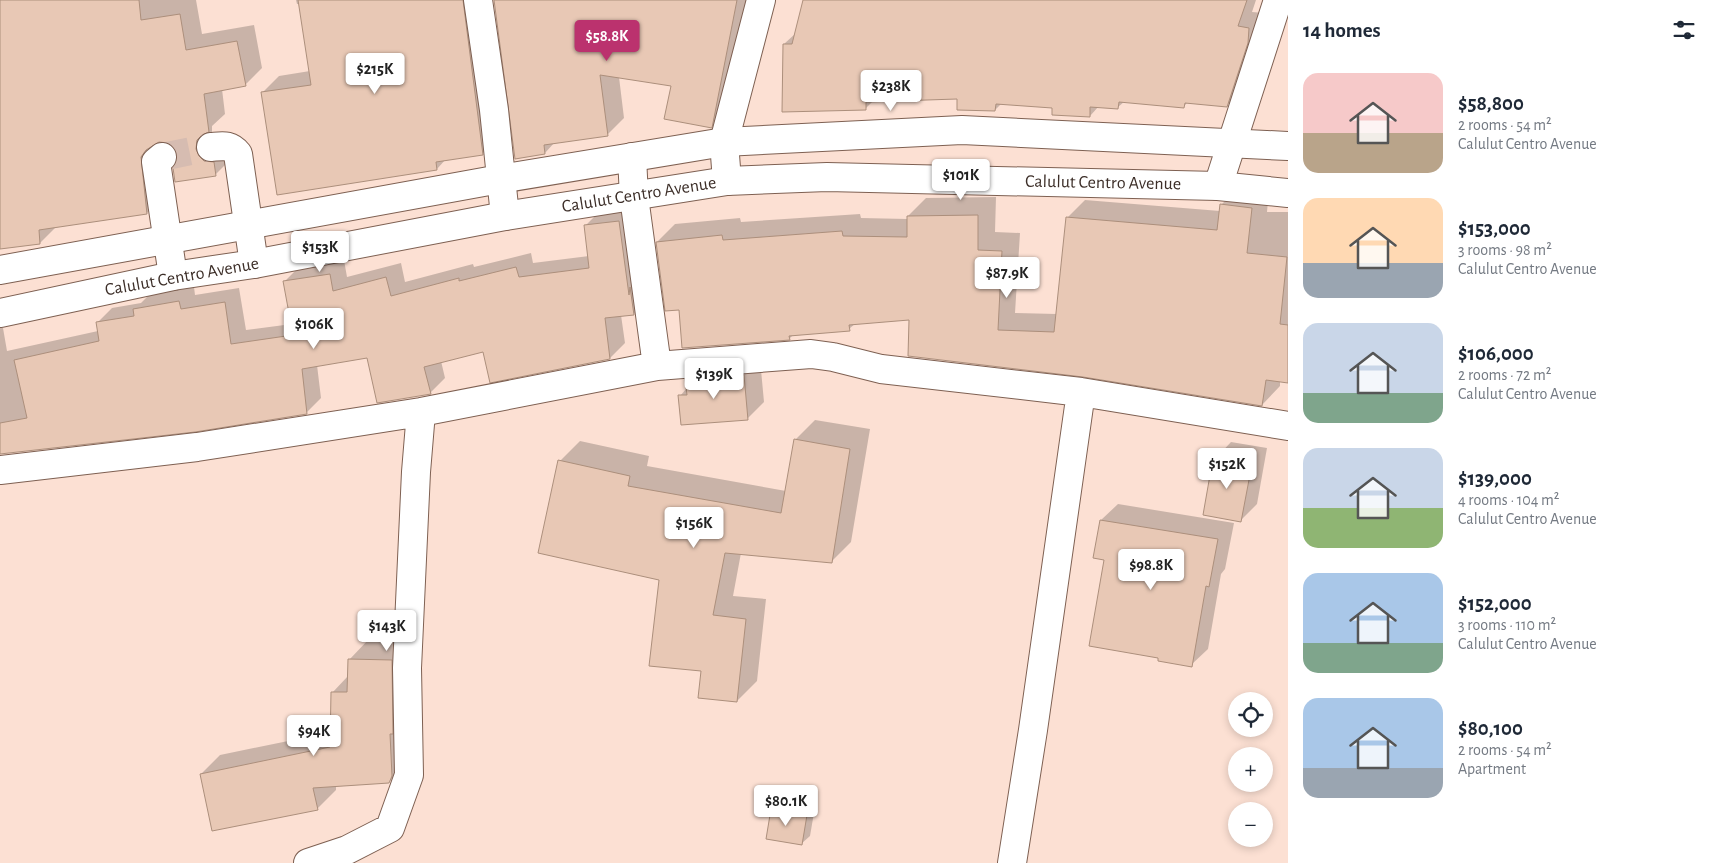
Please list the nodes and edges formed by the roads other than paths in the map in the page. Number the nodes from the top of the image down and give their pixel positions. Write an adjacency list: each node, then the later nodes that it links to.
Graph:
1 (478, 0): 10 (street)
2 (761, 0): 4 (street)
3 (1278, 0): 5 (street)
4 (724, 142): 5 (street); 9 (street); 11 (street)
5 (1233, 143): 6 (street); 12 (street)
6 (1288, 146)
7 (211, 147): 16 (street)
8 (162, 157): 17 (street)
9 (632, 157): 10 (street); 14 (street)
10 (500, 179): 15 (street); 16 (street)
11 (727, 181): 12 (street, Calulut Centro Avenue); 14 (street, Calulut Centro Avenue)
12 (1218, 186): 13 (street, Calulut Centro Avenue)
13 (1288, 193)
14 (634, 197): 15 (street, Calulut Centro Avenue); 22 (street)
15 (505, 216): 18 (street, Calulut Centro Avenue)
16 (248, 224): 17 (street); 18 (street)
17 (166, 239): 19 (street); 20 (street)
18 (254, 264): 20 (street, Calulut Centro Avenue)
19 (0, 270)
20 (173, 276): 21 (street, Calulut Centro Avenue)
21 (0, 313)
22 (657, 366): 23 (street); 24 (street)
23 (1081, 392): 25 (street); 28 (street)
24 (421, 412): 26 (street); 27 (street)
25 (1288, 426)
26 (0, 470)
27 (308, 863)
28 (1012, 863)

